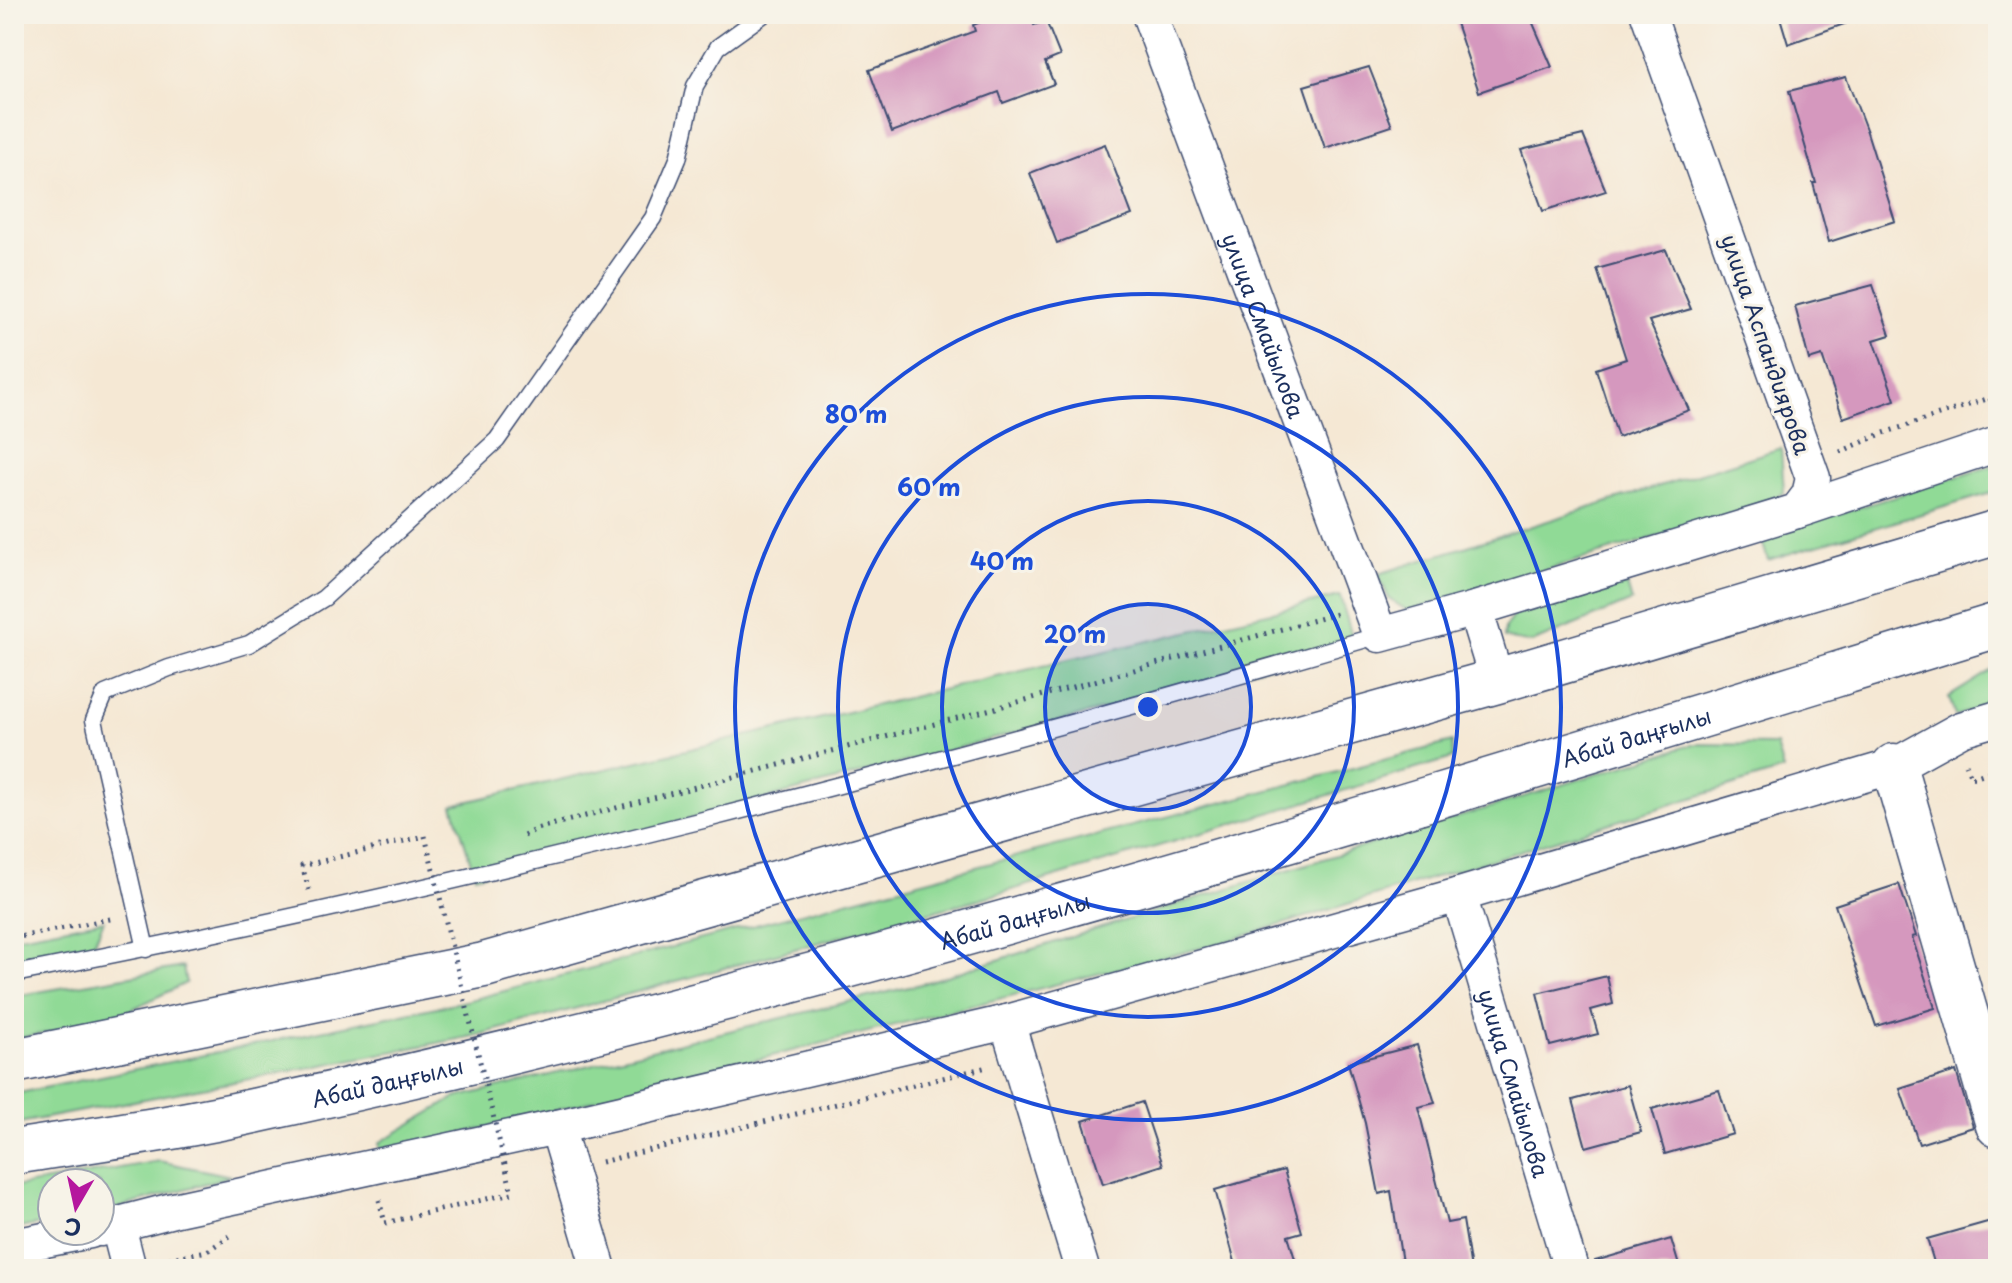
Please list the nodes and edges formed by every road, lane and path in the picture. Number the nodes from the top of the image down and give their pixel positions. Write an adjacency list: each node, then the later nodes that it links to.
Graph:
1 (764, 14): 20 (lane)
2 (1149, 14): 10 (street, улица Смайылова)
3 (1648, 14): 6 (street, улица Аспандиярова)
4 (1990, 398): 6 (path)
5 (1998, 444): 7 (street)
6 (1810, 468): 7 (street, улица Аспандиярова)
7 (1797, 511): 9 (street)
8 (1998, 532): 12 (main road)
9 (1475, 609): 10 (street); 12 (street)
10 (1375, 620): 17 (path); 22 (lane)
11 (1998, 625): 28 (main road, Абай даңғылы)
12 (1497, 681): 25 (main road)
13 (1998, 718): 14 (street)
14 (1894, 766): 19 (street); 26 (main road)
15 (1998, 769): 16 (path)
16 (1971, 778)
17 (512, 843)
18 (310, 894): 29 (path, bridge)
19 (1459, 895): 24 (street); 37 (street, улица Смайылова)
20 (137, 913): 21 (path); 22 (lane)
21 (14, 938)
22 (146, 949): 23 (lane)
23 (14, 974)
24 (1007, 1022): 27 (street); 36 (street)
25 (14, 1061)
26 (1998, 1125)
27 (557, 1127): 30 (street); 35 (street)
28 (14, 1152)
29 (378, 1196)
30 (116, 1225)
31 (36, 1242): 32 (street)
32 (14, 1246)
33 (115, 1247): 34 (street)
34 (129, 1268)
35 (599, 1269)
36 (1082, 1269)
37 (1571, 1269)

